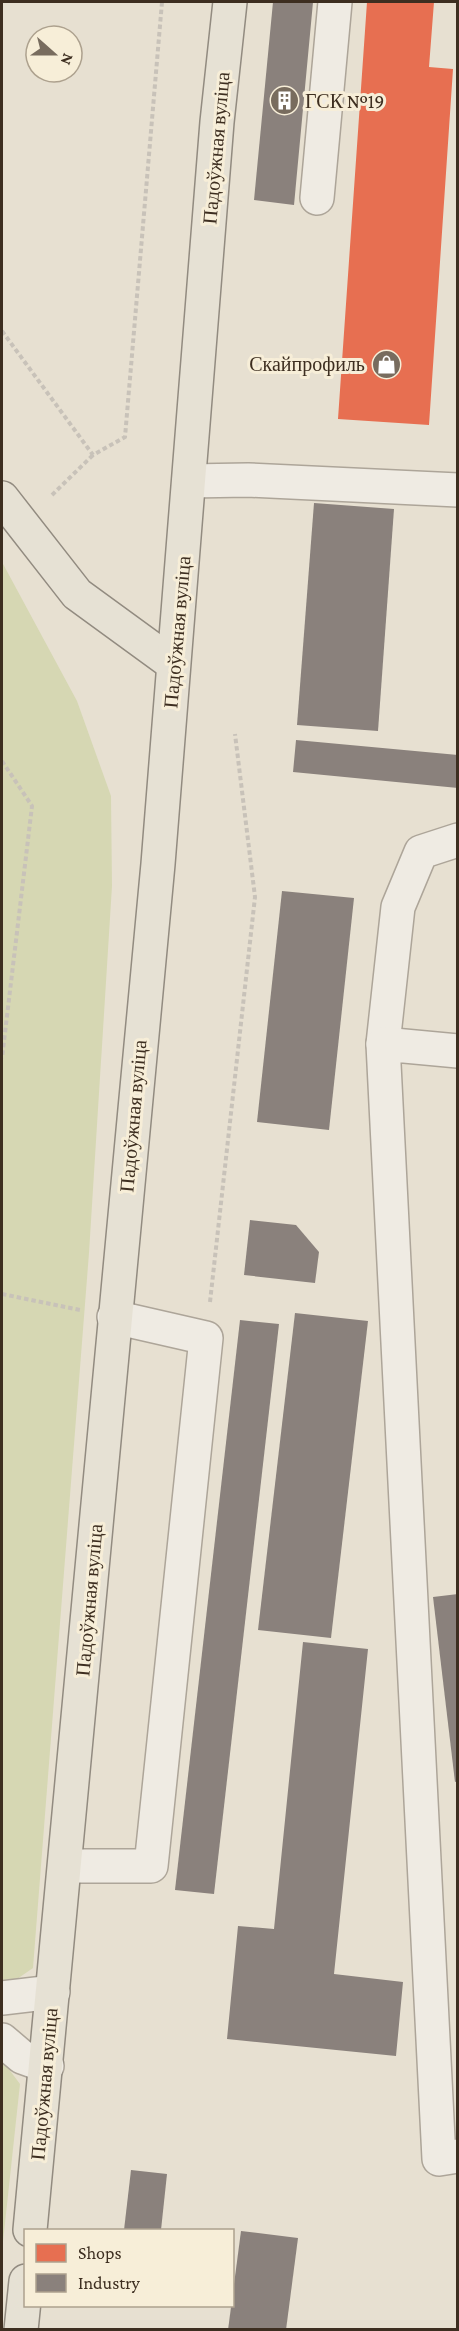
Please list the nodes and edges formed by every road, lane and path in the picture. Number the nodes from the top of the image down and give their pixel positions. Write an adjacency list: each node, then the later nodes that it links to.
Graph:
1 (162, 2): 6 (path)
2 (230, 2): 7 (main road, Падоўжная вуліца)
3 (335, 2): 4 (lane)
4 (317, 198)
5 (2, 331): 6 (path)
6 (93, 455): 9 (path)
7 (189, 481): 8 (lane); 11 (main road, Падоўжная вуліца)
8 (458, 490)
9 (52, 495)
10 (2, 498): 11 (main road)
11 (173, 663): 19 (main road, Падоўжная вуліца)
12 (235, 734): 20 (path)
13 (2, 761): 17 (path)
14 (458, 840): 15 (lane)
15 (383, 1044): 16 (lane); 26 (lane)
16 (458, 1051)
17 (2, 1058)
18 (2, 1294): 19 (path)
19 (114, 1317): 20 (lane); 21 (main road, Падоўжная вуліца)
20 (206, 1338): 21 (lane)
21 (65, 1866): 22 (main road, Падоўжная вуліца)
22 (53, 1992): 23 (lane); 25 (main road, Падоўжная вуліца)
23 (2, 1998)
24 (2, 2040): 25 (lane)
25 (47, 2066): 27 (main road, Падоўжная вуліца)
26 (458, 2156)
27 (30, 2229)
28 (24, 2301): 29 (main road)
29 (21, 2330)

